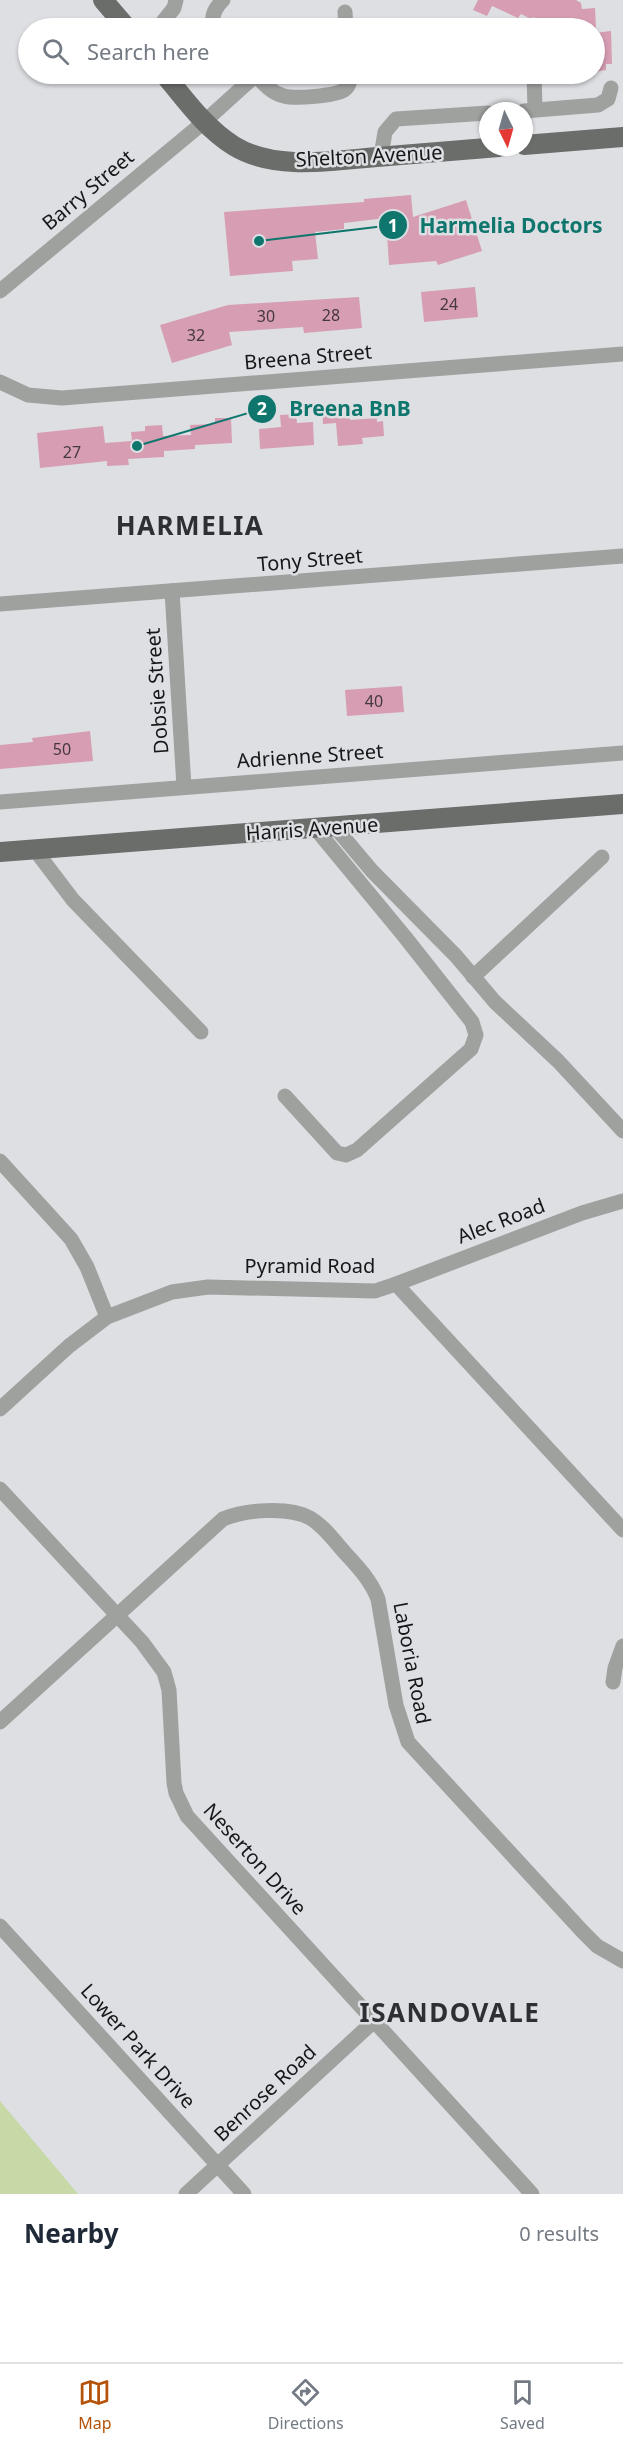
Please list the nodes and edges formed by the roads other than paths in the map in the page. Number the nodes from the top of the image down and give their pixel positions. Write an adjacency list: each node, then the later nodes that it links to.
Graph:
1 (104, 0): 5 (main road)
2 (176, 0): 6 (street)
3 (223, 0): 7 (street)
4 (345, 12): 8 (street)
5 (119, 18)
6 (166, 18)
7 (213, 18)
8 (345, 18)
9 (172, 84): 18 (main road, Shelton Avenue)
10 (245, 84): 18 (street, Barry Street)
11 (266, 84): 12 (street)
12 (349, 84)
13 (533, 84): 15 (street)
14 (611, 88): 16 (street)
15 (530, 102)
16 (533, 110)
17 (479, 114): 22 (street)
18 (204, 122): 22 (main road, Shelton Avenue); 23 (street, Barry Street)
19 (623, 137): 20 (main road)
20 (533, 144)
21 (479, 149): 22 (main road, Shelton Avenue)
22 (381, 156)
23 (0, 291)
24 (623, 354): 25 (street, Breena Street)
25 (0, 382)
26 (623, 556): 27 (street, Tony Street)
27 (172, 591): 28 (street, Tony Street); 30 (street, Dobsie Street)
28 (0, 604)
29 (623, 753): 30 (street, Adrienne Street)
30 (184, 787): 31 (street, Adrienne Street)
31 (0, 802)
32 (623, 804): 33 (main road, Harris Avenue)
33 (335, 827): 34 (main road, Harris Avenue); 38 (street)
34 (315, 828): 35 (main road, Harris Avenue); 40 (street)
35 (35, 850): 36 (main road, Harris Avenue); 39 (street)
36 (0, 852)
37 (602, 857): 38 (street)
38 (473, 977): 41 (street)
39 (201, 1032)
40 (285, 1096)
41 (623, 1131)
42 (0, 1161): 45 (street)
43 (623, 1201): 44 (street, Alec Road)
44 (396, 1284): 45 (street, Pyramid Road); 48 (street, Pyramid Road)
45 (107, 1317): 46 (street, Pyramid Road)
46 (0, 1409)
47 (0, 1489): 49 (street, Neserton Drive)
48 (623, 1530)
49 (117, 1616): 52 (street, Laboria Road); 54 (street, Laboria Road); 55 (street, Neserton Drive)
50 (623, 1646): 51 (street)
51 (613, 1682)
52 (0, 1722)
53 (0, 1926): 56 (street, Lower Park Drive)
54 (623, 1961)
55 (373, 2022): 56 (street, Benrose Road); 59 (street, Neserton Drive)
56 (218, 2165): 57 (street, Benrose Road); 58 (street, Lower Park Drive)
57 (186, 2194)
58 (244, 2194)
59 (532, 2194)

